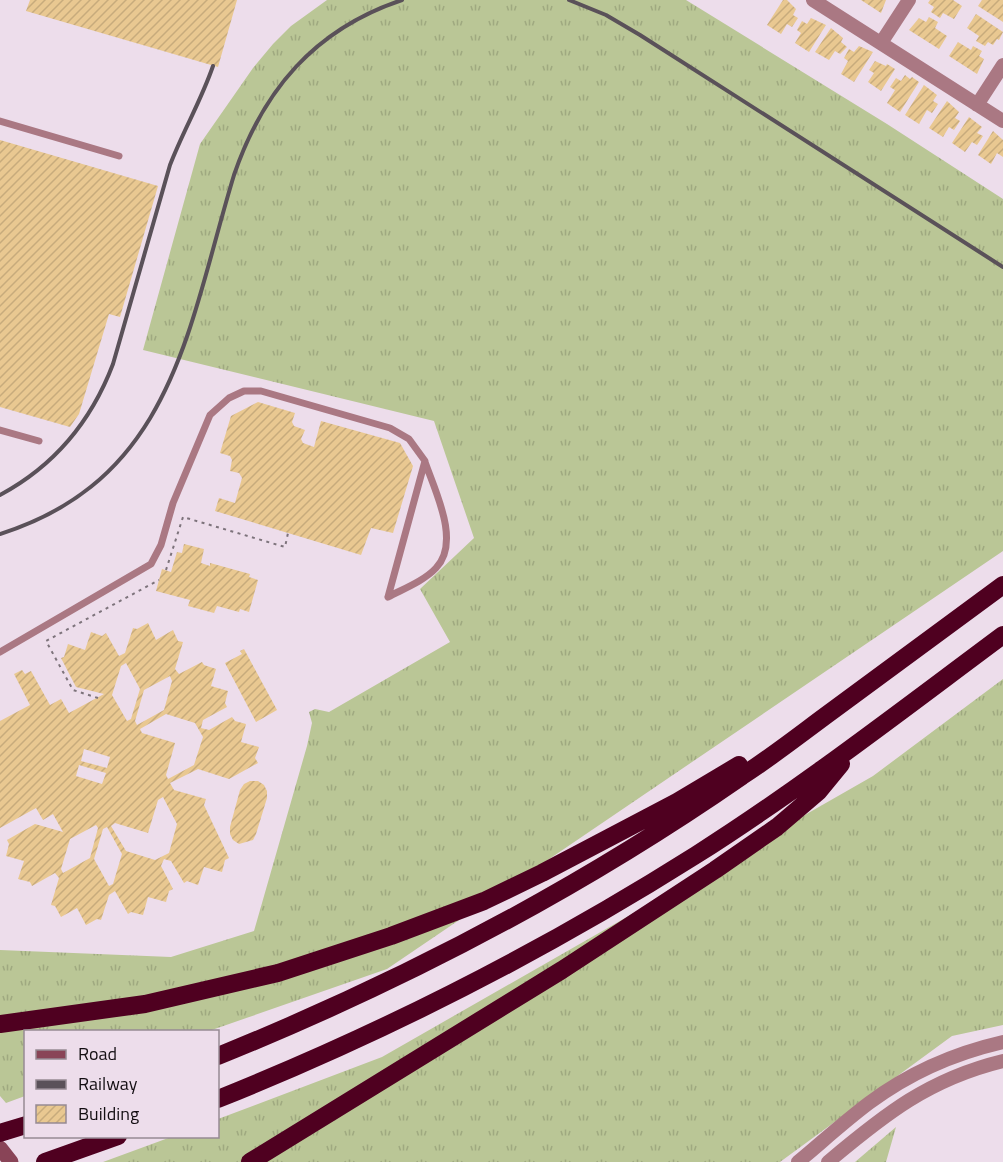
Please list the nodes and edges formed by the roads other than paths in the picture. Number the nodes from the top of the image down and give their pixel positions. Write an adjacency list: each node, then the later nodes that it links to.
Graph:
1 (813, 0): 3 (street)
2 (909, 0): 3 (street)
3 (881, 44): 5 (street)
4 (1003, 65): 5 (street)
5 (977, 105): 7 (street)
6 (0, 121): 8 (lane)
7 (1003, 121)
8 (119, 156)
9 (0, 430): 10 (lane)
10 (39, 441)
11 (425, 461): 11 (lane); 14 (lane)
12 (1003, 585): 16 (highway)
13 (1003, 635): 15 (highway)
14 (0, 652)
15 (858, 744): 21 (highway); 28 (highway)
16 (784, 746): 17 (highway); 19 (highway)
17 (0, 1024)
18 (1003, 1042): 29 (street)
19 (219, 1056)
20 (1003, 1061): 30 (street)
21 (219, 1099)
22 (24, 1126): 23 (highway)
23 (0, 1133)
24 (115, 1138): 27 (highway)
25 (0, 1148): 26 (main road)
26 (11, 1162)
27 (45, 1162)
28 (250, 1162)
29 (798, 1162)
30 (828, 1162)

